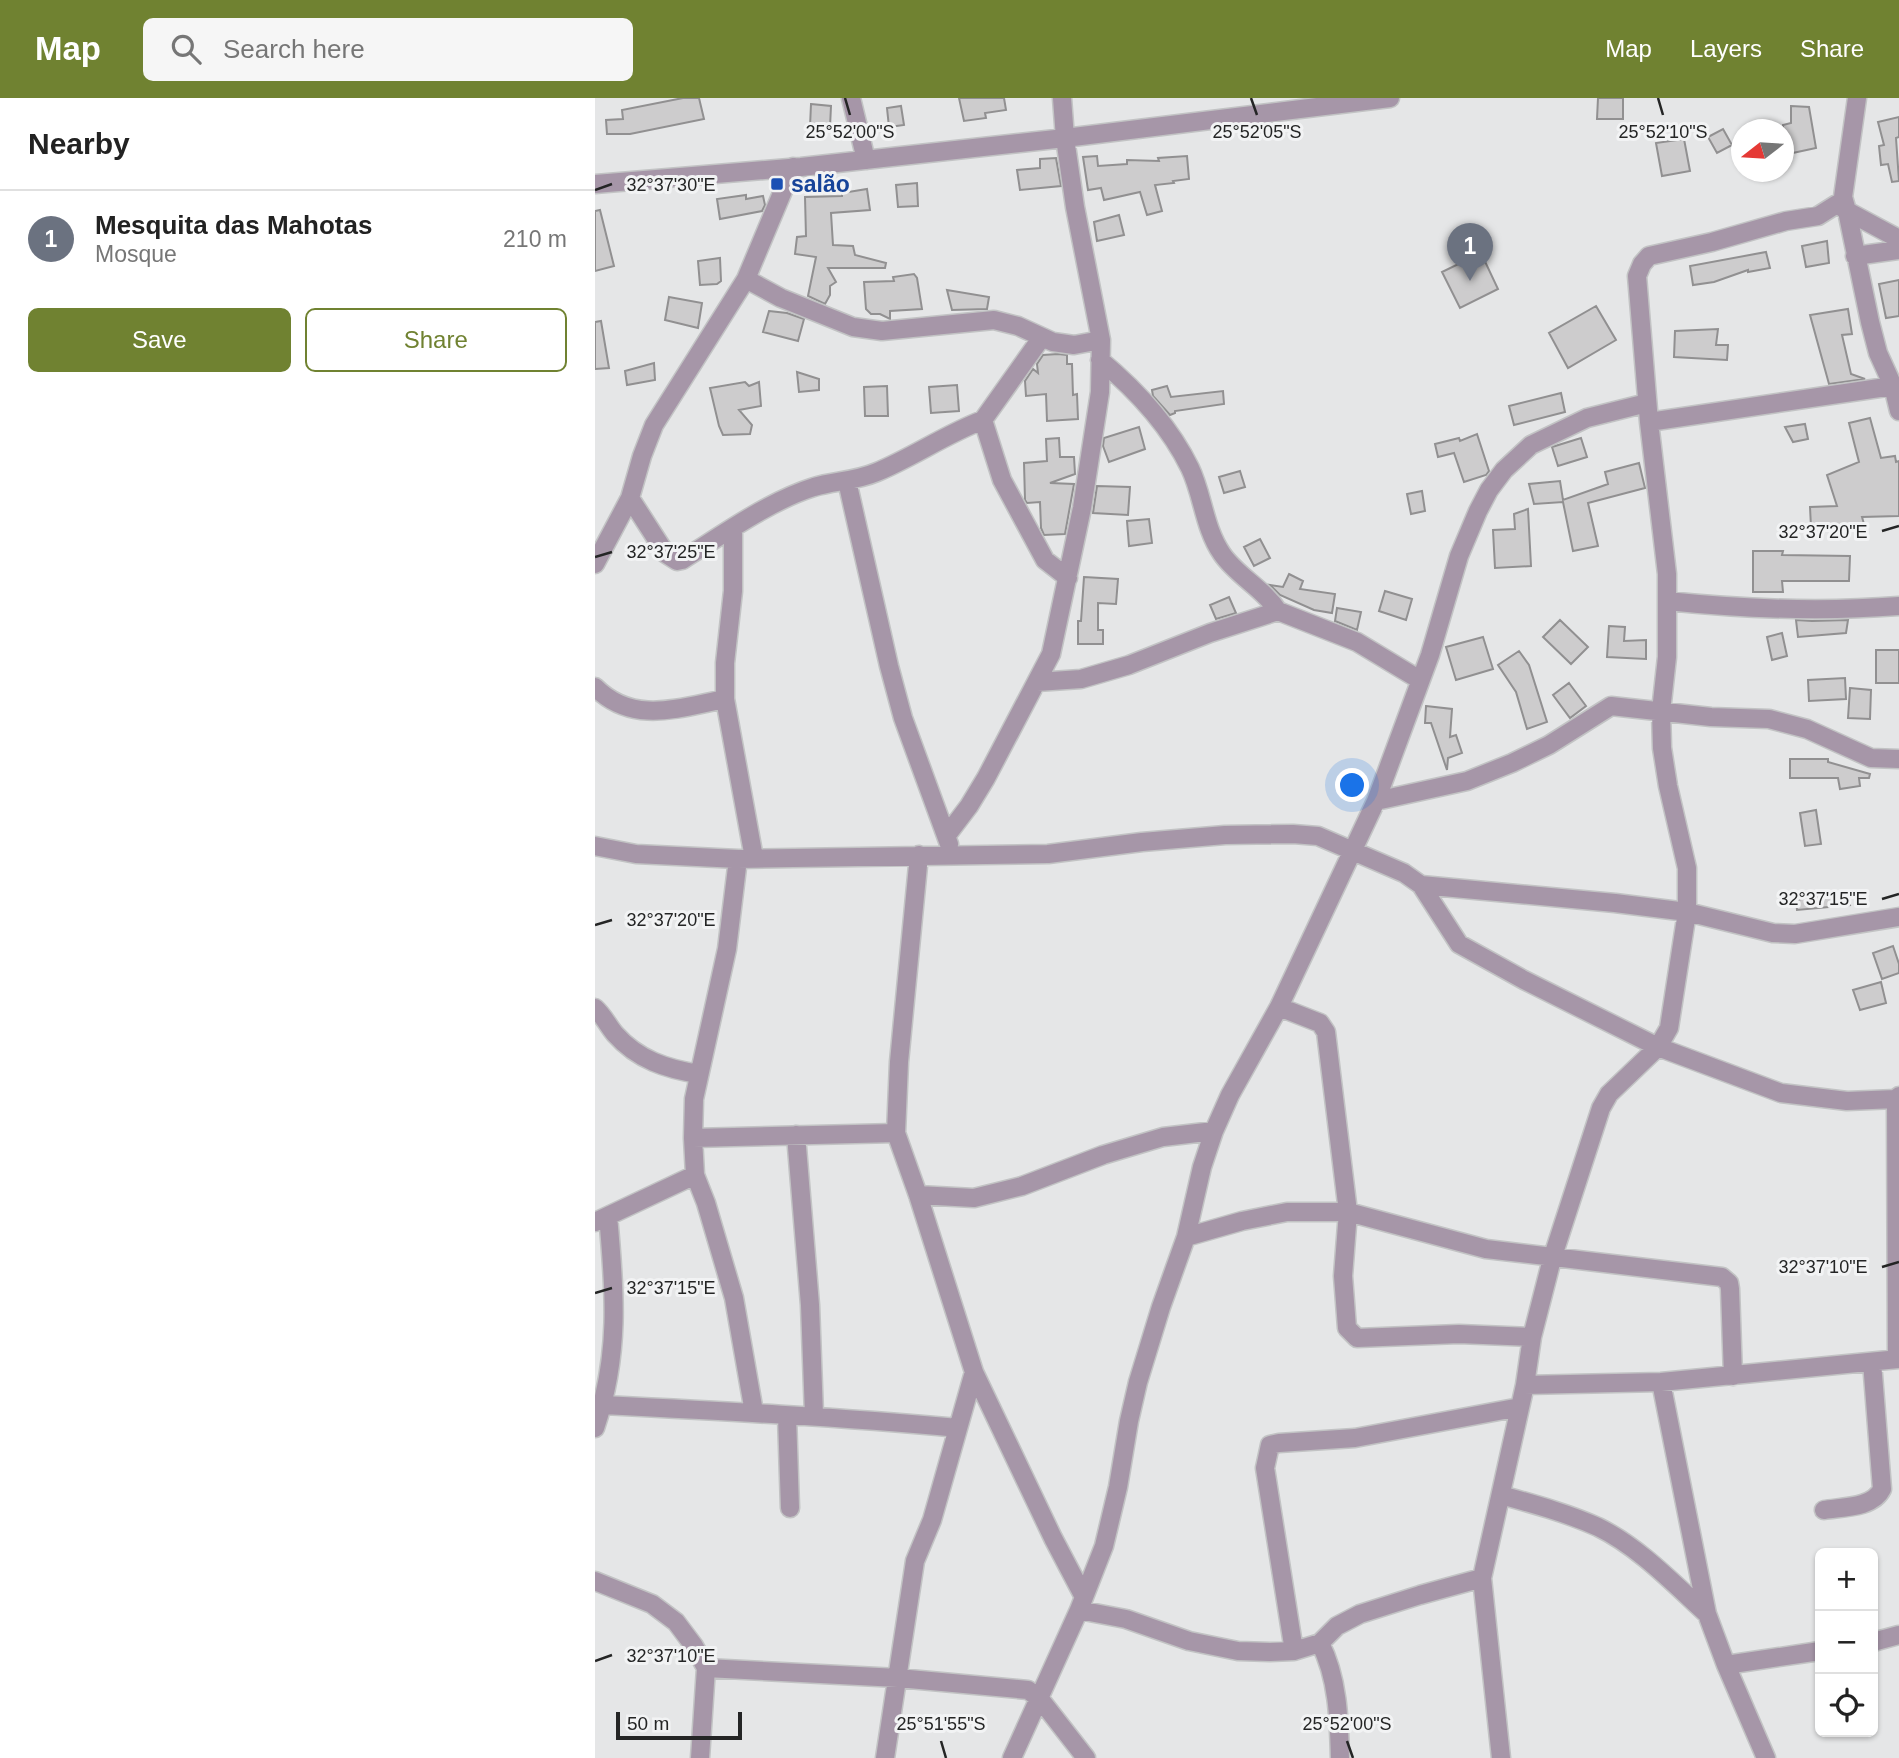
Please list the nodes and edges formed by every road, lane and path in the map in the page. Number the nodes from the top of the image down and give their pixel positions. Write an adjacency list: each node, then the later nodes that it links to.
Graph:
1 (852, 98): 6 (street)
2 (1062, 98): 5 (street)
3 (1390, 98): 5 (street)
4 (1857, 98): 9 (street)
5 (1065, 138): 6 (street); 15 (street)
6 (866, 160): 7 (street)
7 (793, 167): 8 (street); 13 (street)
8 (595, 184)
9 (1847, 211): 10 (street); 12 (street); 18 (street)
10 (1899, 239)
11 (1899, 250): 12 (street)
12 (1855, 256): 17 (street)
13 (746, 279): 14 (street); 23 (street)
14 (1042, 337): 15 (street); 20 (street)
15 (1101, 340): 16 (street)
16 (1100, 360): 26 (street); 29 (street)
17 (1893, 386): 19 (street); 21 (street)
18 (1647, 403): 21 (street); 30 (street)
19 (1899, 411)
20 (983, 420): 22 (street); 26 (street)
21 (1649, 422): 27 (street)
22 (847, 481): 24 (street); 37 (street)
23 (630, 498): 24 (street); 25 (street)
24 (733, 528): 33 (street)
25 (595, 564)
26 (1068, 578): 31 (street)
27 (1667, 601): 28 (street); 34 (street)
28 (1899, 606)
29 (1278, 611): 30 (street); 31 (street)
30 (1420, 680): 36 (street)
31 (1038, 682): 37 (street)
32 (595, 687): 33 (street)
33 (725, 699): 42 (street)
34 (1661, 710): 35 (street); 36 (street); 44 (street)
35 (1899, 759)
36 (1376, 801): 39 (street)
37 (947, 835): 41 (street)
38 (595, 846): 42 (street)
39 (1352, 849): 41 (street); 43 (street); 46 (street)
40 (919, 855): 41 (street); 42 (street); 52 (street)
41 (951, 855)
42 (746, 859): 49 (street)
43 (1421, 885): 44 (street); 48 (street)
44 (1687, 912): 45 (street); 48 (street)
45 (1899, 917)
46 (1279, 1007): 51 (street); 57 (street)
47 (595, 1008): 49 (street)
48 (1658, 1047): 50 (street); 60 (street)
49 (699, 1074): 54 (street)
50 (1897, 1098): 62 (street)
51 (1214, 1131): 56 (street); 59 (street)
52 (896, 1133): 53 (street); 56 (street)
53 (796, 1135): 54 (street); 71 (street)
54 (693, 1138): 55 (street)
55 (695, 1175): 58 (street); 70 (street)
56 (918, 1195): 64 (street)
57 (1348, 1212): 59 (street); 60 (street); 61 (street)
58 (601, 1219): 68 (street)
59 (1186, 1237): 80 (street)
60 (1552, 1259): 61 (street); 65 (street)
61 (1532, 1337): 67 (street)
62 (1898, 1359): 63 (street)
63 (1872, 1362): 65 (street); 77 (street)
64 (974, 1373): 74 (street); 80 (street)
65 (1733, 1376): 66 (street)
66 (1661, 1382): 67 (street); 81 (street)
67 (1525, 1385): 69 (street)
68 (603, 1405): 70 (street); 73 (street)
69 (1520, 1407): 75 (street); 85 (street)
70 (754, 1412): 72 (street)
71 (814, 1415): 72 (street); 74 (street)
72 (787, 1416): 76 (street)
73 (595, 1428)
74 (958, 1428): 89 (street)
75 (1501, 1495): 78 (street); 81 (street)
76 (790, 1508)
77 (1824, 1510)
78 (1482, 1578): 84 (street); 91 (street)
79 (595, 1581): 88 (street)
80 (1082, 1604): 85 (street); 90 (street)
81 (1707, 1614): 87 (street)
82 (1899, 1635): 83 (street)
83 (1878, 1641)
84 (1320, 1643): 85 (street); 96 (street)
85 (1294, 1651)
86 (1815, 1652): 87 (street)
87 (1726, 1665): 97 (street)
88 (706, 1668): 89 (street); 92 (street)
89 (898, 1678): 90 (street); 93 (street)
90 (1040, 1699): 94 (street); 95 (street)
91 (1504, 1757)
92 (700, 1758)
93 (885, 1758)
94 (1012, 1758)
95 (1086, 1758)
96 (1340, 1758)
97 (1766, 1758)

